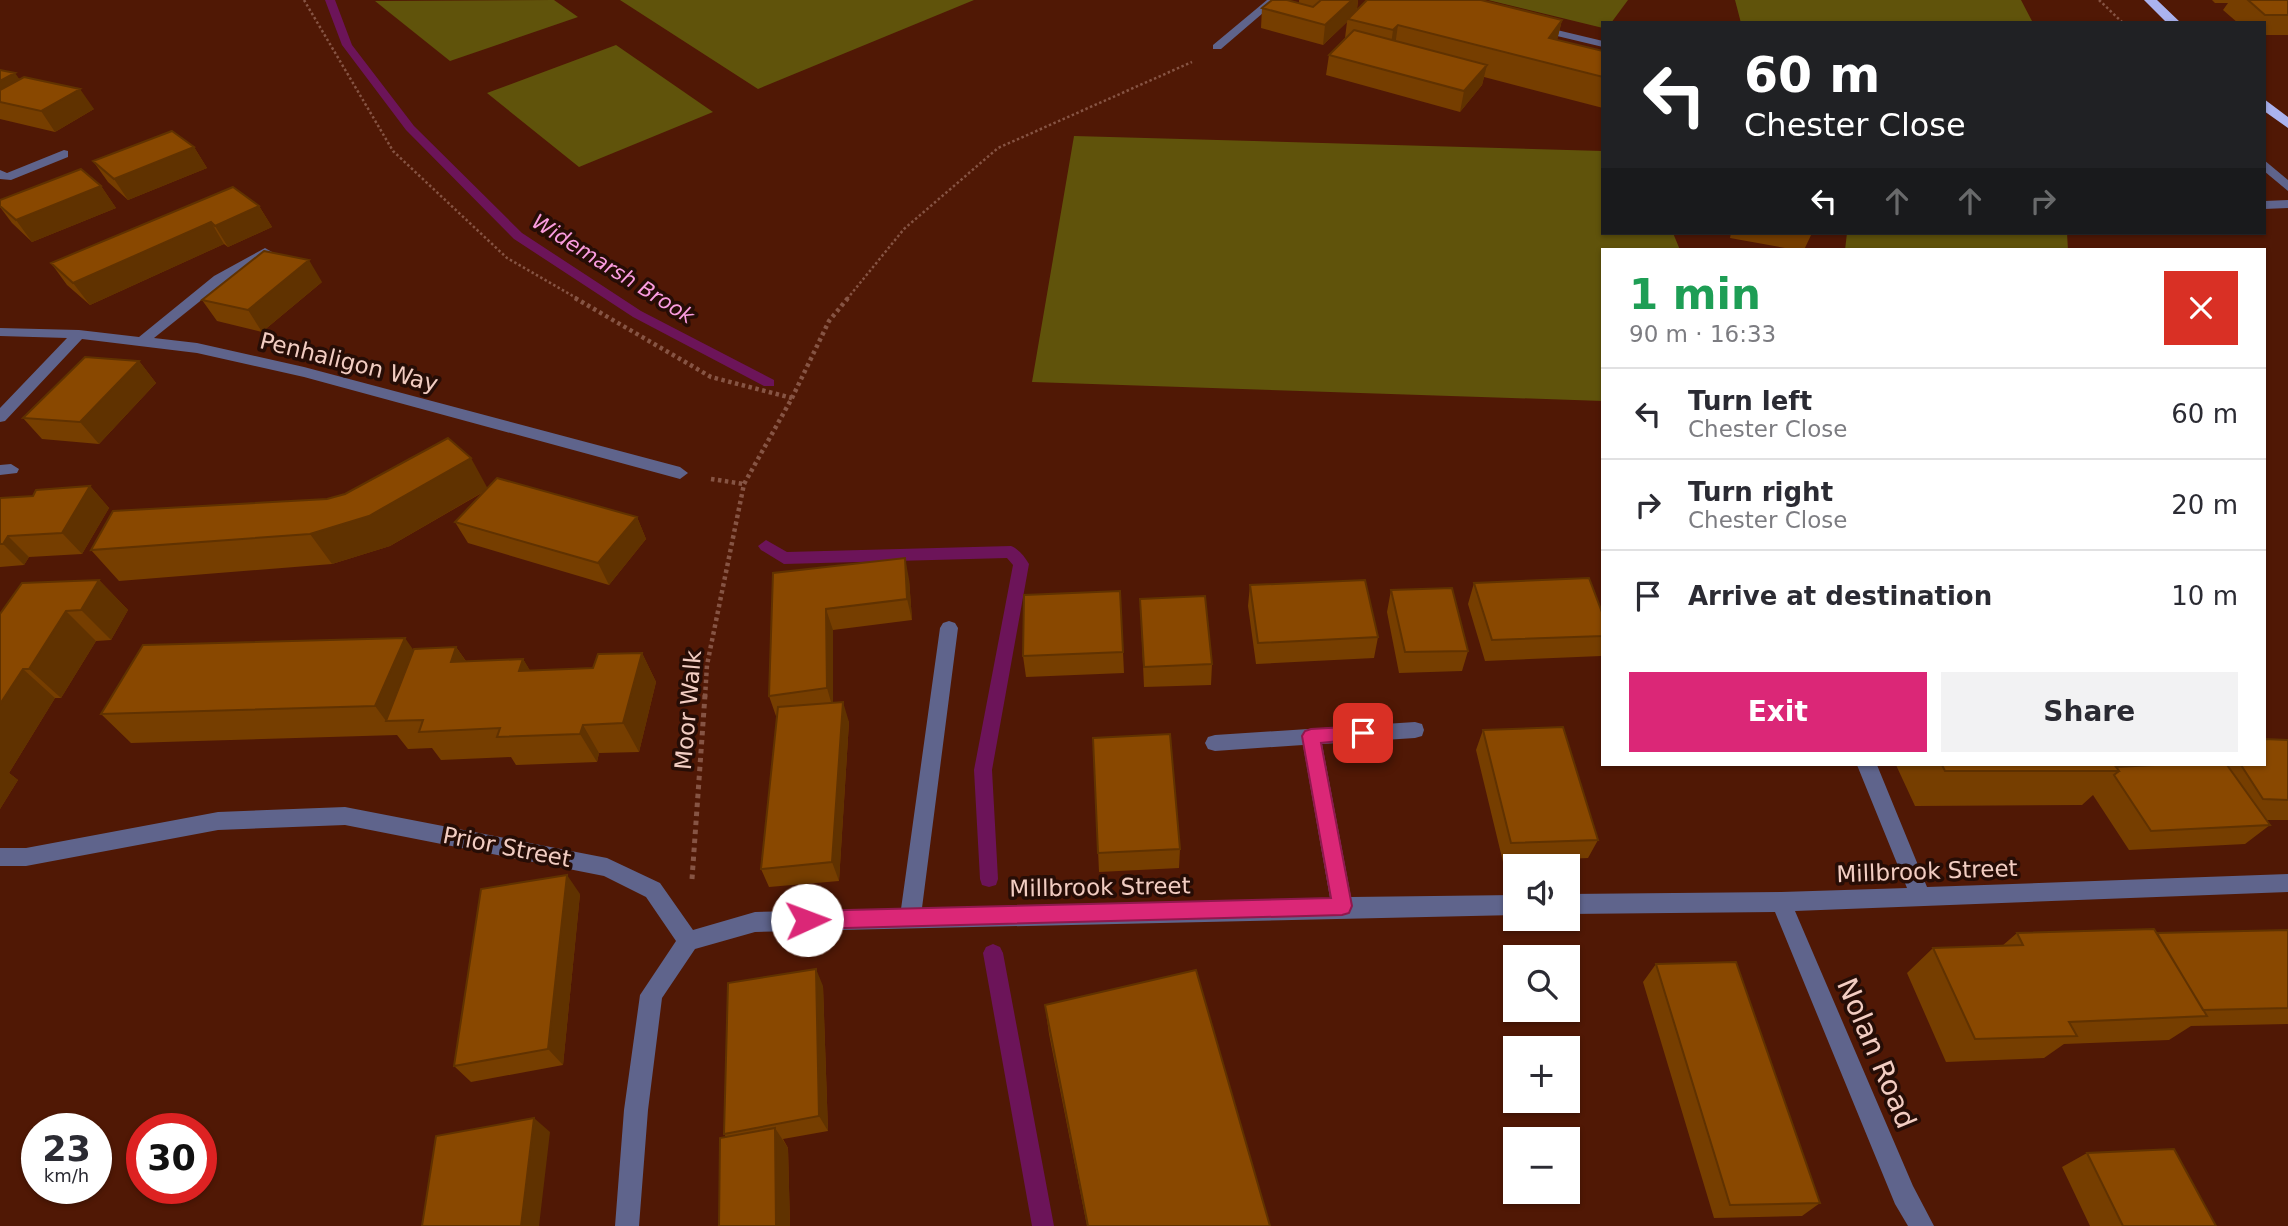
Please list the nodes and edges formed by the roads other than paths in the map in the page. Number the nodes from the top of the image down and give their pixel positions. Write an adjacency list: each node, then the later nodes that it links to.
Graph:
1 (1273, 0): 6 (street)
2 (2150, 0): 3 (highway)
3 (2173, 21)
4 (1527, 26): 5 (street)
5 (1601, 44)
6 (1217, 47)
7 (2266, 105): 8 (highway)
8 (2288, 124)
9 (64, 153): 11 (street)
10 (2266, 166): 12 (street)
11 (0, 174)
12 (2288, 187)
13 (2288, 204): 14 (street)
14 (2266, 205)
15 (265, 252): 18 (street)
16 (0, 332): 17 (street, Penhaligon Way)
17 (79, 334): 18 (street, Penhaligon Way); 19 (street)
18 (141, 342): 20 (street, Penhaligon Way)
19 (0, 417)
20 (680, 473)
21 (949, 628): 33 (street)
22 (1415, 730): 23 (street)
23 (1311, 736): 24 (street); 32 (street)
24 (1215, 743)
25 (1867, 766): 28 (street)
26 (0, 857): 34 (street, Prior Street)
27 (2288, 883): 28 (street, Millbrook Street)
28 (1921, 897): 29 (street, Millbrook Street)
29 (1781, 902): 30 (street, Millbrook Street); 36 (street, Nolan Road)
30 (1580, 904)
31 (1503, 905): 32 (street, Millbrook Street)
32 (1342, 906): 33 (street, Millbrook Street)
33 (910, 917): 34 (street, Millbrook Street)
34 (688, 942): 35 (street)
35 (626, 1226)
36 (1922, 1226)

